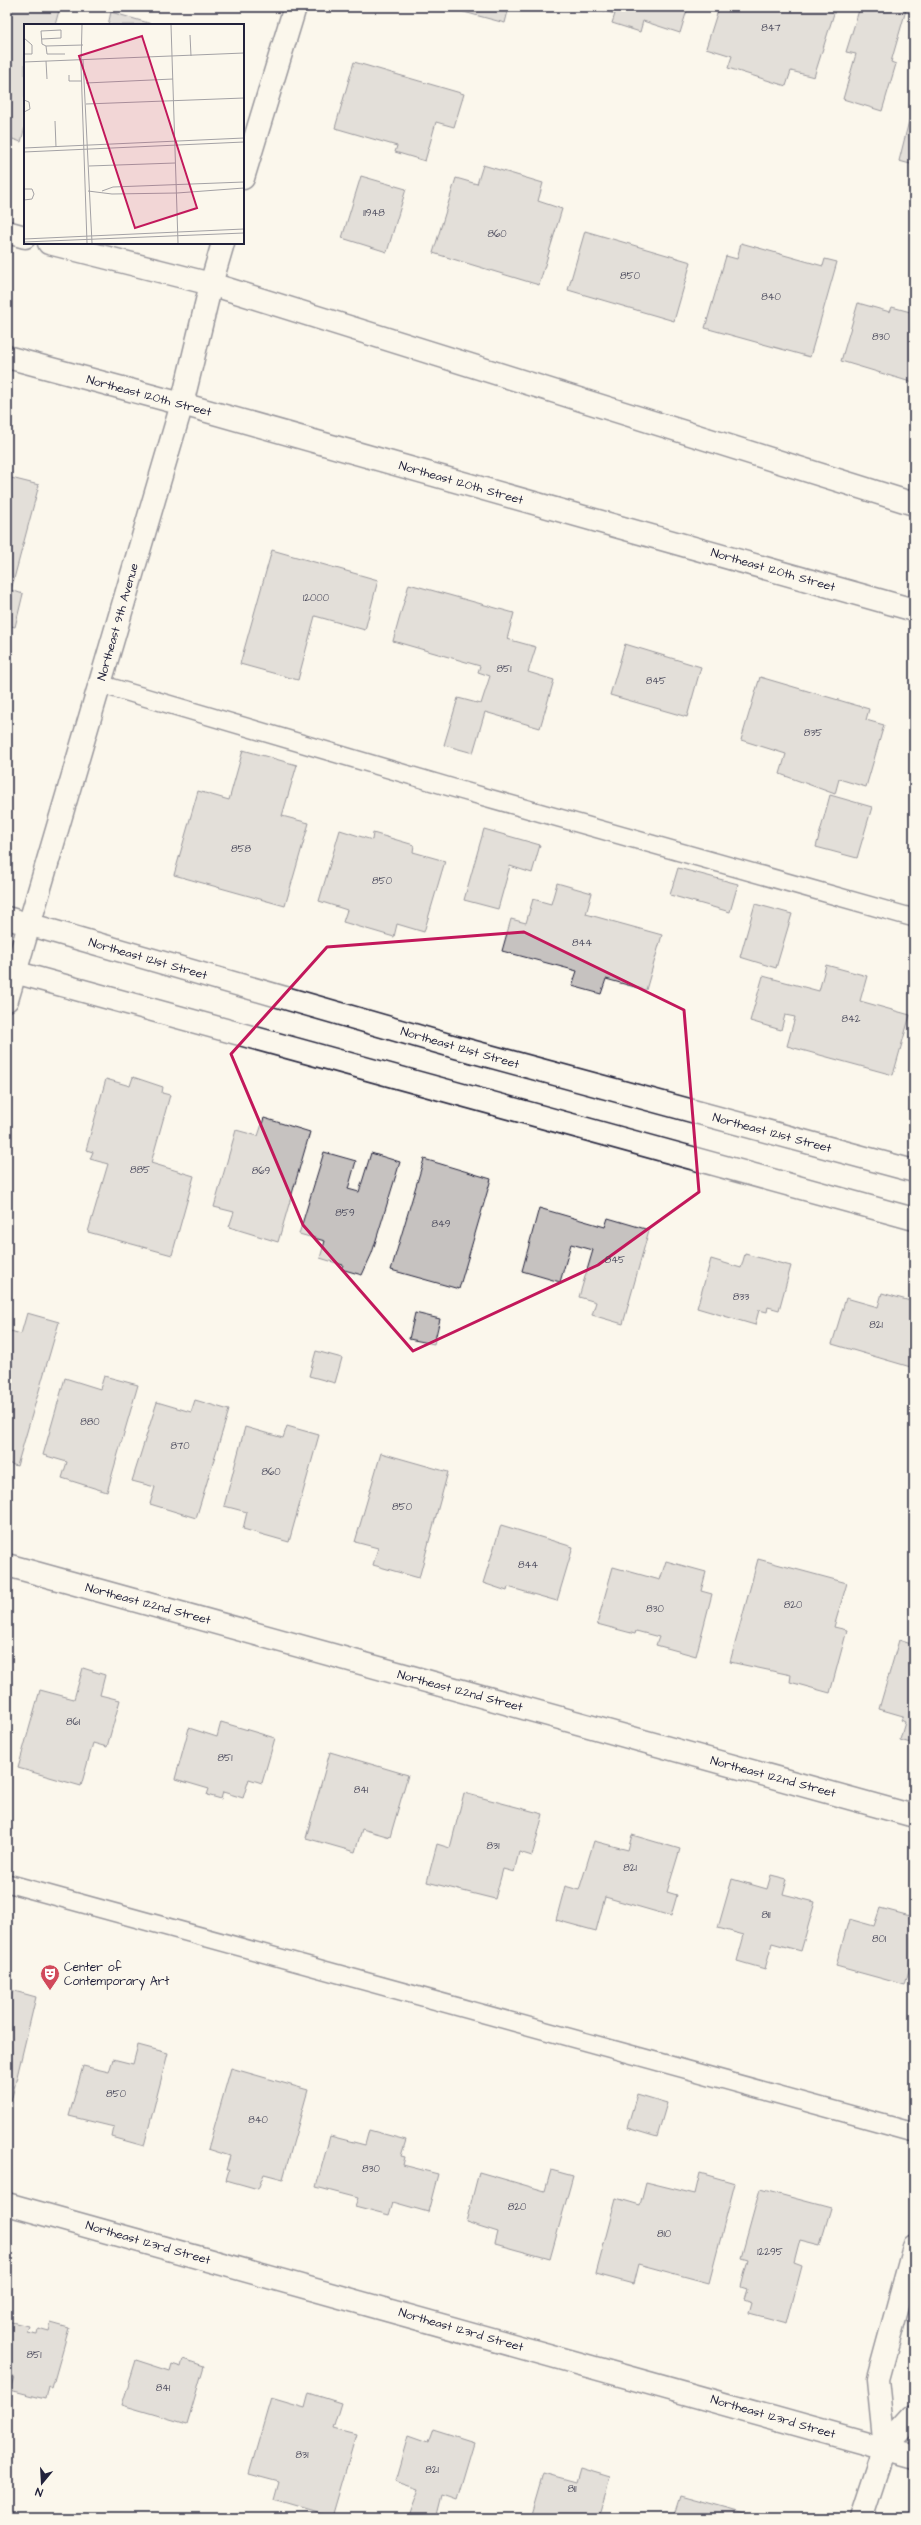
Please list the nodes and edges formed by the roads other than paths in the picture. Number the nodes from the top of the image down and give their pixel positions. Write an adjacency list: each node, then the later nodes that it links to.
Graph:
1 (295, 7): 2 (street)
2 (244, 175)
3 (7, 232): 4 (street)
4 (24, 237)
5 (53, 244): 7 (street)
6 (223, 244): 7 (street, Northeast 9th Avenue)
7 (211, 284): 9 (street, Northeast 9th Avenue); 10 (street)
8 (7, 357): 9 (street, Northeast 120th Street)
9 (182, 404): 11 (street, Northeast 120th Street); 12 (street, Northeast 9th Avenue)
10 (914, 504)
11 (914, 610)
12 (100, 684): 14 (lane); 15 (street, Northeast 9th Avenue)
13 (7, 918): 15 (street, Northeast 121st Street)
14 (914, 918)
15 (29, 924): 16 (street, Northeast 9th Avenue); 18 (street, Northeast 121st Street)
16 (11, 971): 17 (street, Northeast 9th Avenue); 19 (street)
17 (7, 1000)
18 (914, 1171)
19 (914, 1219)
20 (7, 1565): 21 (street, Northeast 122nd Street)
21 (914, 1816)
22 (7, 1883): 23 (lane)
23 (914, 2132)
24 (7, 2204): 27 (street, Northeast 123rd Street)
25 (914, 2247): 27 (street)
26 (914, 2416): 27 (street)
27 (885, 2448): 28 (street, Northeast 123rd Street); 29 (street)
28 (914, 2457)
29 (862, 2518)

